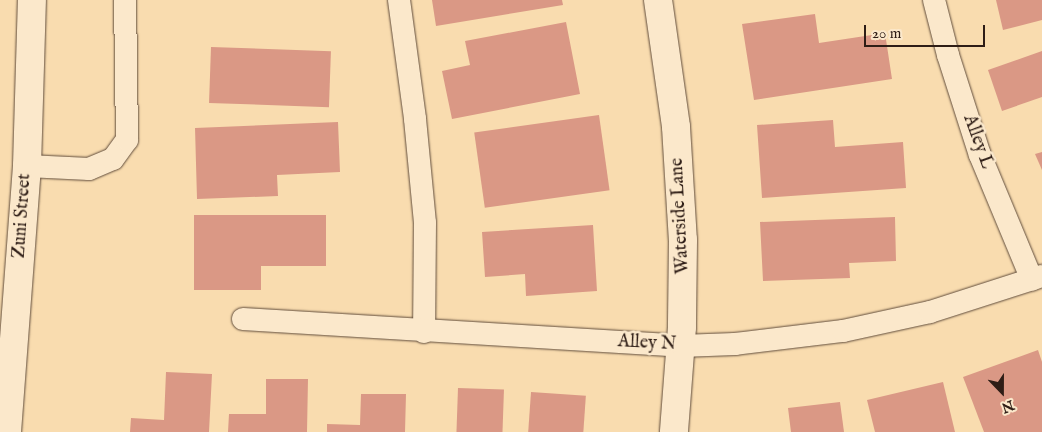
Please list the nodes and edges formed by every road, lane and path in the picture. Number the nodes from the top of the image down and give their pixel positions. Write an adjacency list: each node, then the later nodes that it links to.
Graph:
1 (32, 0): 6 (main road, Zuni Street)
2 (126, 0): 6 (lane)
3 (399, 0): 9 (lane)
4 (658, 0): 10 (main road, Waterside Lane)
5 (934, 0): 7 (lane, Alley L)
6 (26, 166): 11 (main road, Zuni Street)
7 (1037, 278): 10 (lane, Alley N)
8 (243, 319): 9 (lane, Alley N)
9 (424, 332): 10 (lane, Alley N)
10 (681, 346): 12 (main road, Waterside Lane)
11 (7, 432)
12 (674, 432)

